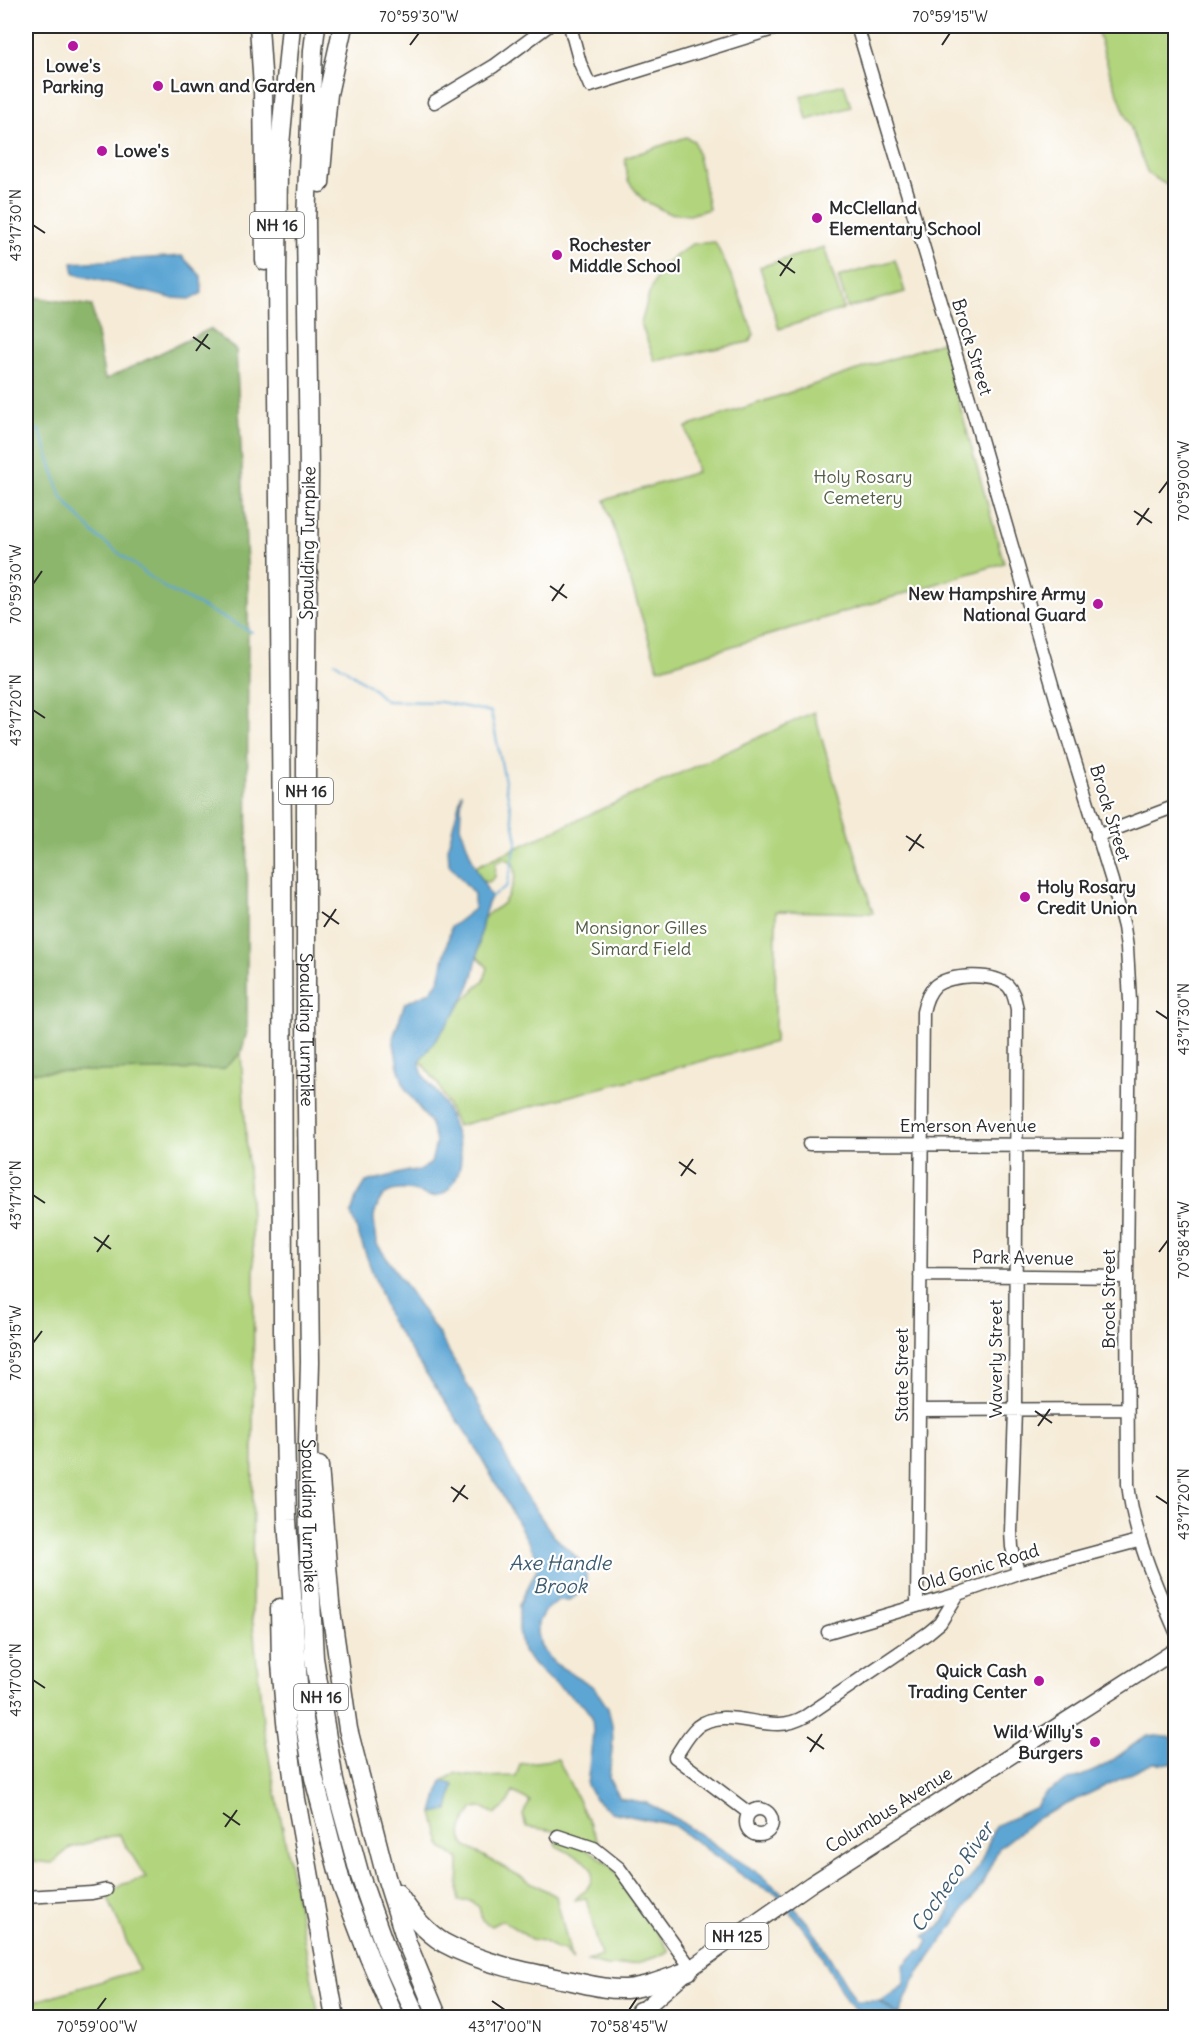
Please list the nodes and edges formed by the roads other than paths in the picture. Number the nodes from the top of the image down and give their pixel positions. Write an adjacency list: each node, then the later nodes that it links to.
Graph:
1 (259, 26): 11 (highway)
2 (291, 26): 11 (highway, Spaulding Turnpike / NH 16)
3 (316, 26): 10 (highway, Spaulding Turnpike / NH 16)
4 (343, 26): 10 (highway)
5 (548, 26): 9 (street)
6 (570, 26): 7 (street)
7 (783, 26)
8 (857, 26): 13 (street, Brock Street)
9 (434, 102)
10 (306, 221): 21 (highway, Spaulding Turnpike / NH 16)
11 (279, 424): 25 (highway, Spaulding Turnpike / NH 16)
12 (1176, 806): 13 (street)
13 (1097, 836): 17 (street, Brock Street)
14 (809, 1143): 15 (street, Emerson Avenue)
15 (922, 1144): 16 (street, Emerson Avenue); 16 (street, Waverly Street); 18 (street, State Street)
16 (1017, 1144): 17 (street, Emerson Avenue); 19 (street, Waverly Street)
17 (1128, 1145): 20 (street, Brock Street)
18 (920, 1275): 19 (street, Park Avenue); 23 (street, State Street)
19 (1015, 1276): 20 (street, Park Avenue); 24 (street, Waverly Street)
20 (1127, 1277): 22 (street, Brock Street)
21 (310, 1362): 35 (highway); 42 (highway, Spaulding Turnpike / NH 16)
22 (1127, 1408): 24 (street); 26 (street, Brock Street)
23 (920, 1410): 24 (street); 29 (street, State Street)
24 (1015, 1410): 27 (street, Waverly Street)
25 (287, 1520): 40 (highway); 41 (highway, Spaulding Turnpike / NH 16)
26 (1138, 1541): 27 (street, Old Gonic Road); 31 (street, Brock Street)
27 (1018, 1573): 28 (street, Old Gonic Road)
28 (958, 1594): 29 (street, Old Gonic Road); 33 (street)
29 (917, 1606): 30 (street, Old Gonic Road)
30 (828, 1632)
31 (1176, 1632)
32 (1176, 1650): 38 (main road, Columbus Avenue / NH 125)
33 (749, 1813)
34 (558, 1836): 38 (street)
35 (386, 1877): 38 (highway); 43 (highway)
36 (106, 1890): 37 (street)
37 (26, 1897)
38 (690, 1970): 39 (main road, Columbus Avenue / NH 125)
39 (638, 2016)
40 (335, 2018)
41 (395, 2018)
42 (417, 2018)
43 (438, 2018)

